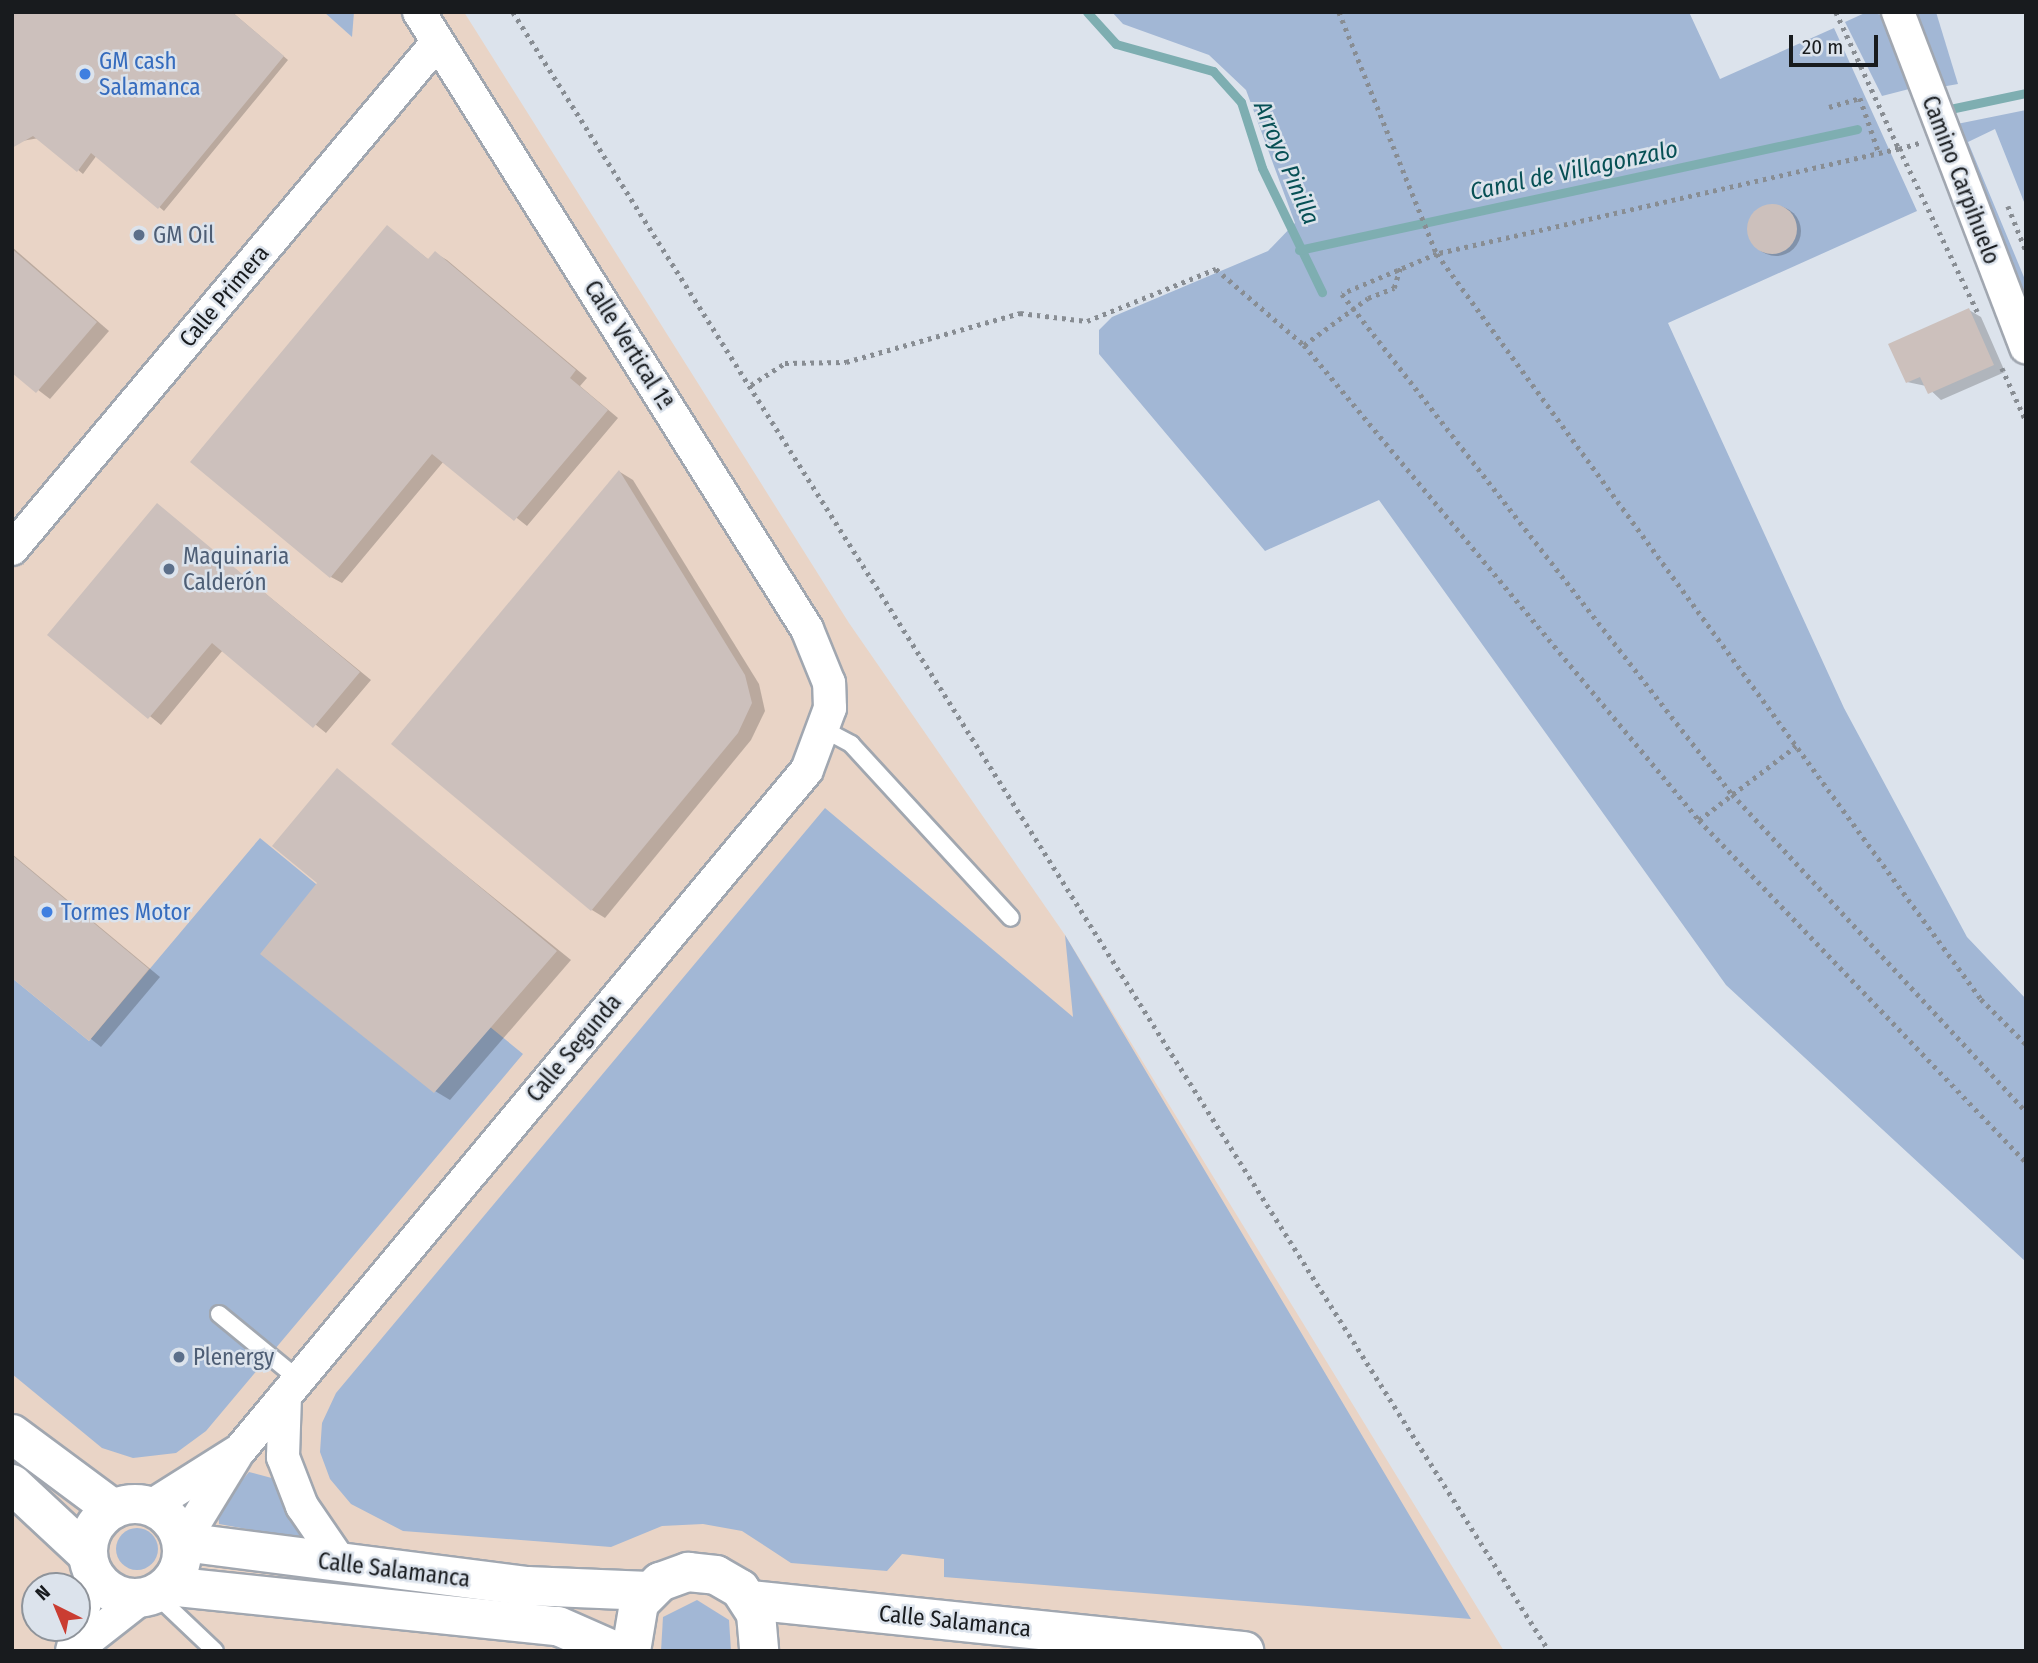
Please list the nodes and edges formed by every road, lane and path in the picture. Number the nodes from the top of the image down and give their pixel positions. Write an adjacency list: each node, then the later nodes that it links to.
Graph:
1 (419, 12): 6 (street, Calle Vertical 1ª)
2 (513, 12): 17 (path)
3 (1339, 12): 11 (path)
4 (1836, 12): 9 (path)
5 (1898, 12): 16 (street, Camino Carpihuelo)
6 (436, 44): 19 (street, Calle Primera); 20 (street, Calle Vertical 1ª)
7 (1829, 107): 10 (path)
8 (1929, 139): 9 (path)
9 (1899, 149): 10 (path); 14 (path)
10 (1879, 153): 11 (path)
11 (1437, 254): 12 (path); 22 (path)
12 (1400, 268): 13 (path); 13 (path)
13 (1354, 308): 15 (path); 23 (path)
14 (1982, 322)
15 (1304, 345): 17 (path); 24 (path)
16 (2012, 353): 18 (path)
17 (751, 385): 48 (path)
18 (2026, 421)
19 (12, 549)
20 (829, 683): 21 (street, Calle Segunda)
21 (825, 730): 25 (lane); 30 (street, Calle Segunda)
22 (1796, 746): 23 (path); 26 (path)
23 (1732, 794): 24 (path); 27 (path)
24 (1699, 820): 28 (path)
25 (1011, 918)
26 (2026, 1044)
27 (2026, 1112)
28 (2026, 1162)
29 (219, 1314): 30 (lane)
30 (291, 1387): 32 (street, Calle Segunda); 38 (street)
31 (12, 1434): 35 (main road)
32 (240, 1450): 34 (street, Calle Segunda); 36 (street, Calle Segunda)
33 (12, 1483): 37 (main road)
34 (151, 1506): 35 (main road); 36 (main road)
35 (113, 1508): 37 (main road)
36 (183, 1542): 38 (main road, Calle Salamanca); 40 (main road)
37 (90, 1563): 40 (main road); 42 (street)
38 (341, 1563): 39 (main road, Calle Salamanca)
39 (649, 1591): 41 (main road); 45 (main road)
40 (155, 1593): 42 (street); 43 (lane); 44 (main road, Calle Salamanca)
41 (750, 1600): 46 (main road); 47 (main road, Calle Salamanca)
42 (73, 1651)
43 (215, 1651)
44 (614, 1651)
45 (631, 1651)
46 (759, 1651)
47 (1244, 1651)
48 (1549, 1651)

